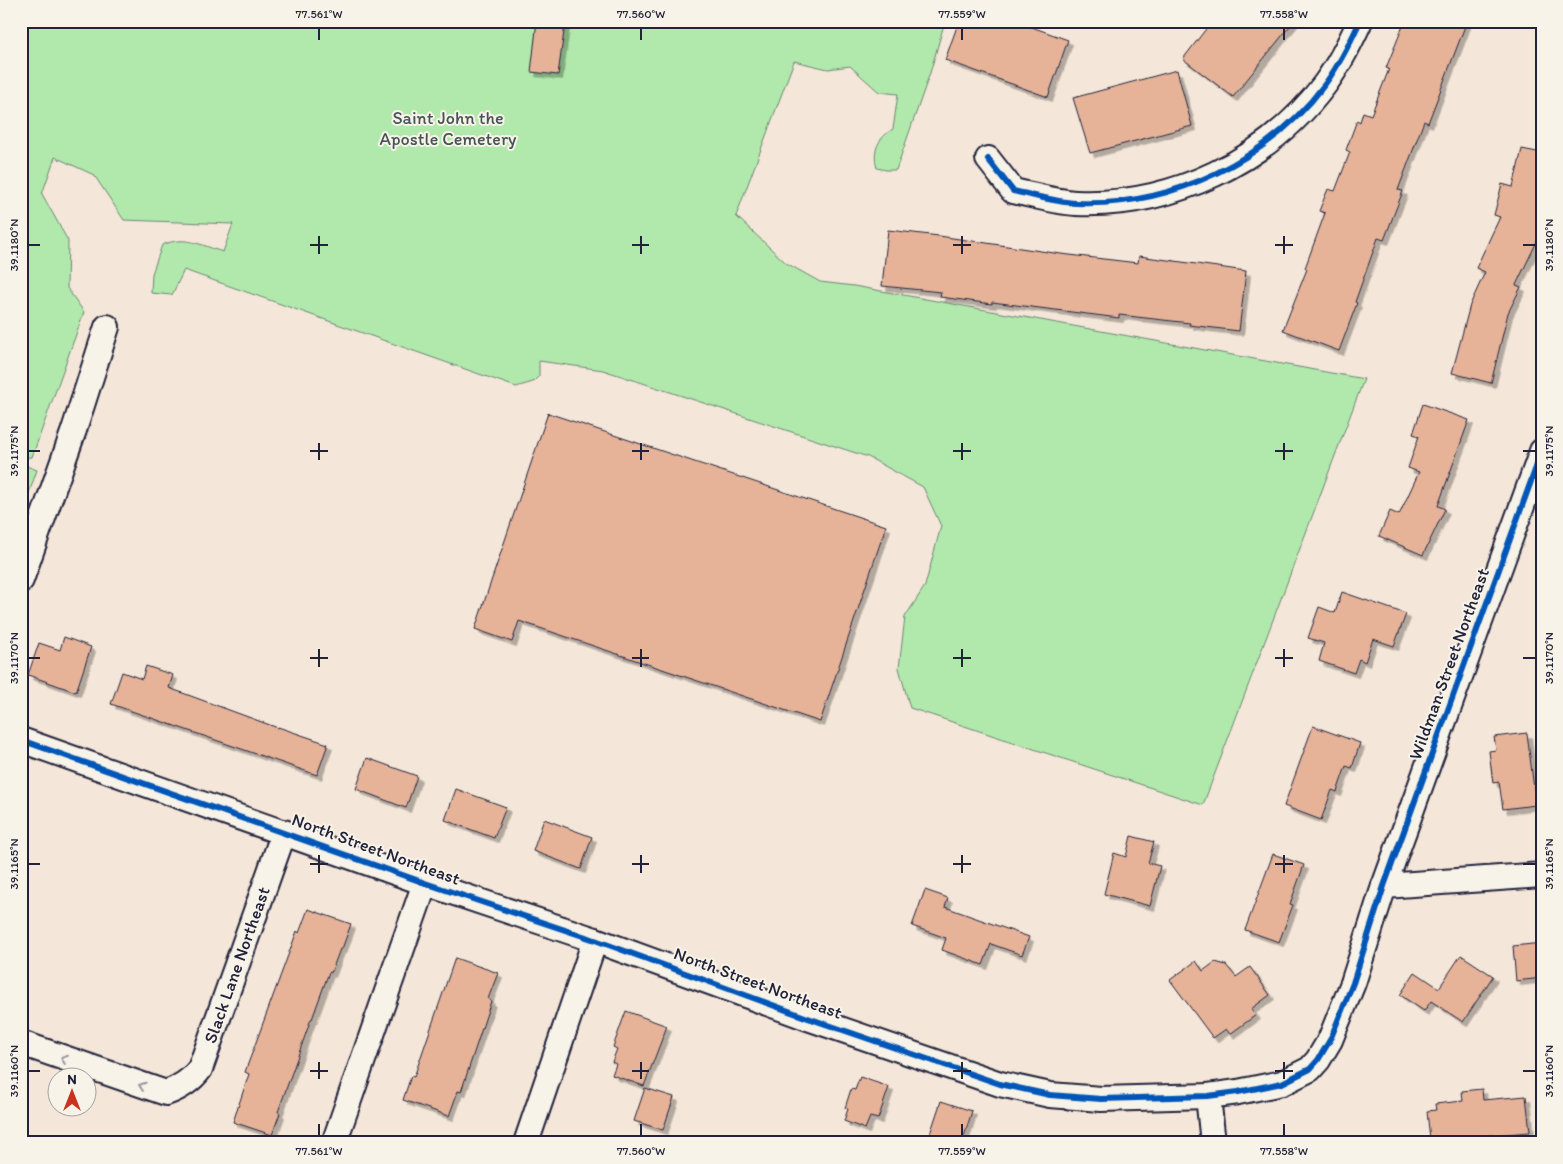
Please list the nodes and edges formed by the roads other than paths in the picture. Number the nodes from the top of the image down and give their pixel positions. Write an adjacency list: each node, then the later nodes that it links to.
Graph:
1 (1360, 21): 2 (street)
2 (988, 160)
3 (107, 327): 5 (street)
4 (1542, 451): 10 (street, Wildman Street Northeast)
5 (21, 580)
6 (21, 740): 7 (street, North Street Northeast)
7 (284, 832): 9 (street, North Street Northeast); 12 (street, Slack Lane Northeast, one-way to 12)
8 (1542, 875): 10 (street)
9 (425, 883): 11 (street, North Street Northeast); 14 (street)
10 (1384, 886): 13 (street, North Street Northeast)
11 (595, 940): 13 (street, North Street Northeast); 15 (street)
12 (21, 1043)
13 (1208, 1096): 16 (street)
14 (334, 1143)
15 (526, 1143)
16 (1213, 1143)

